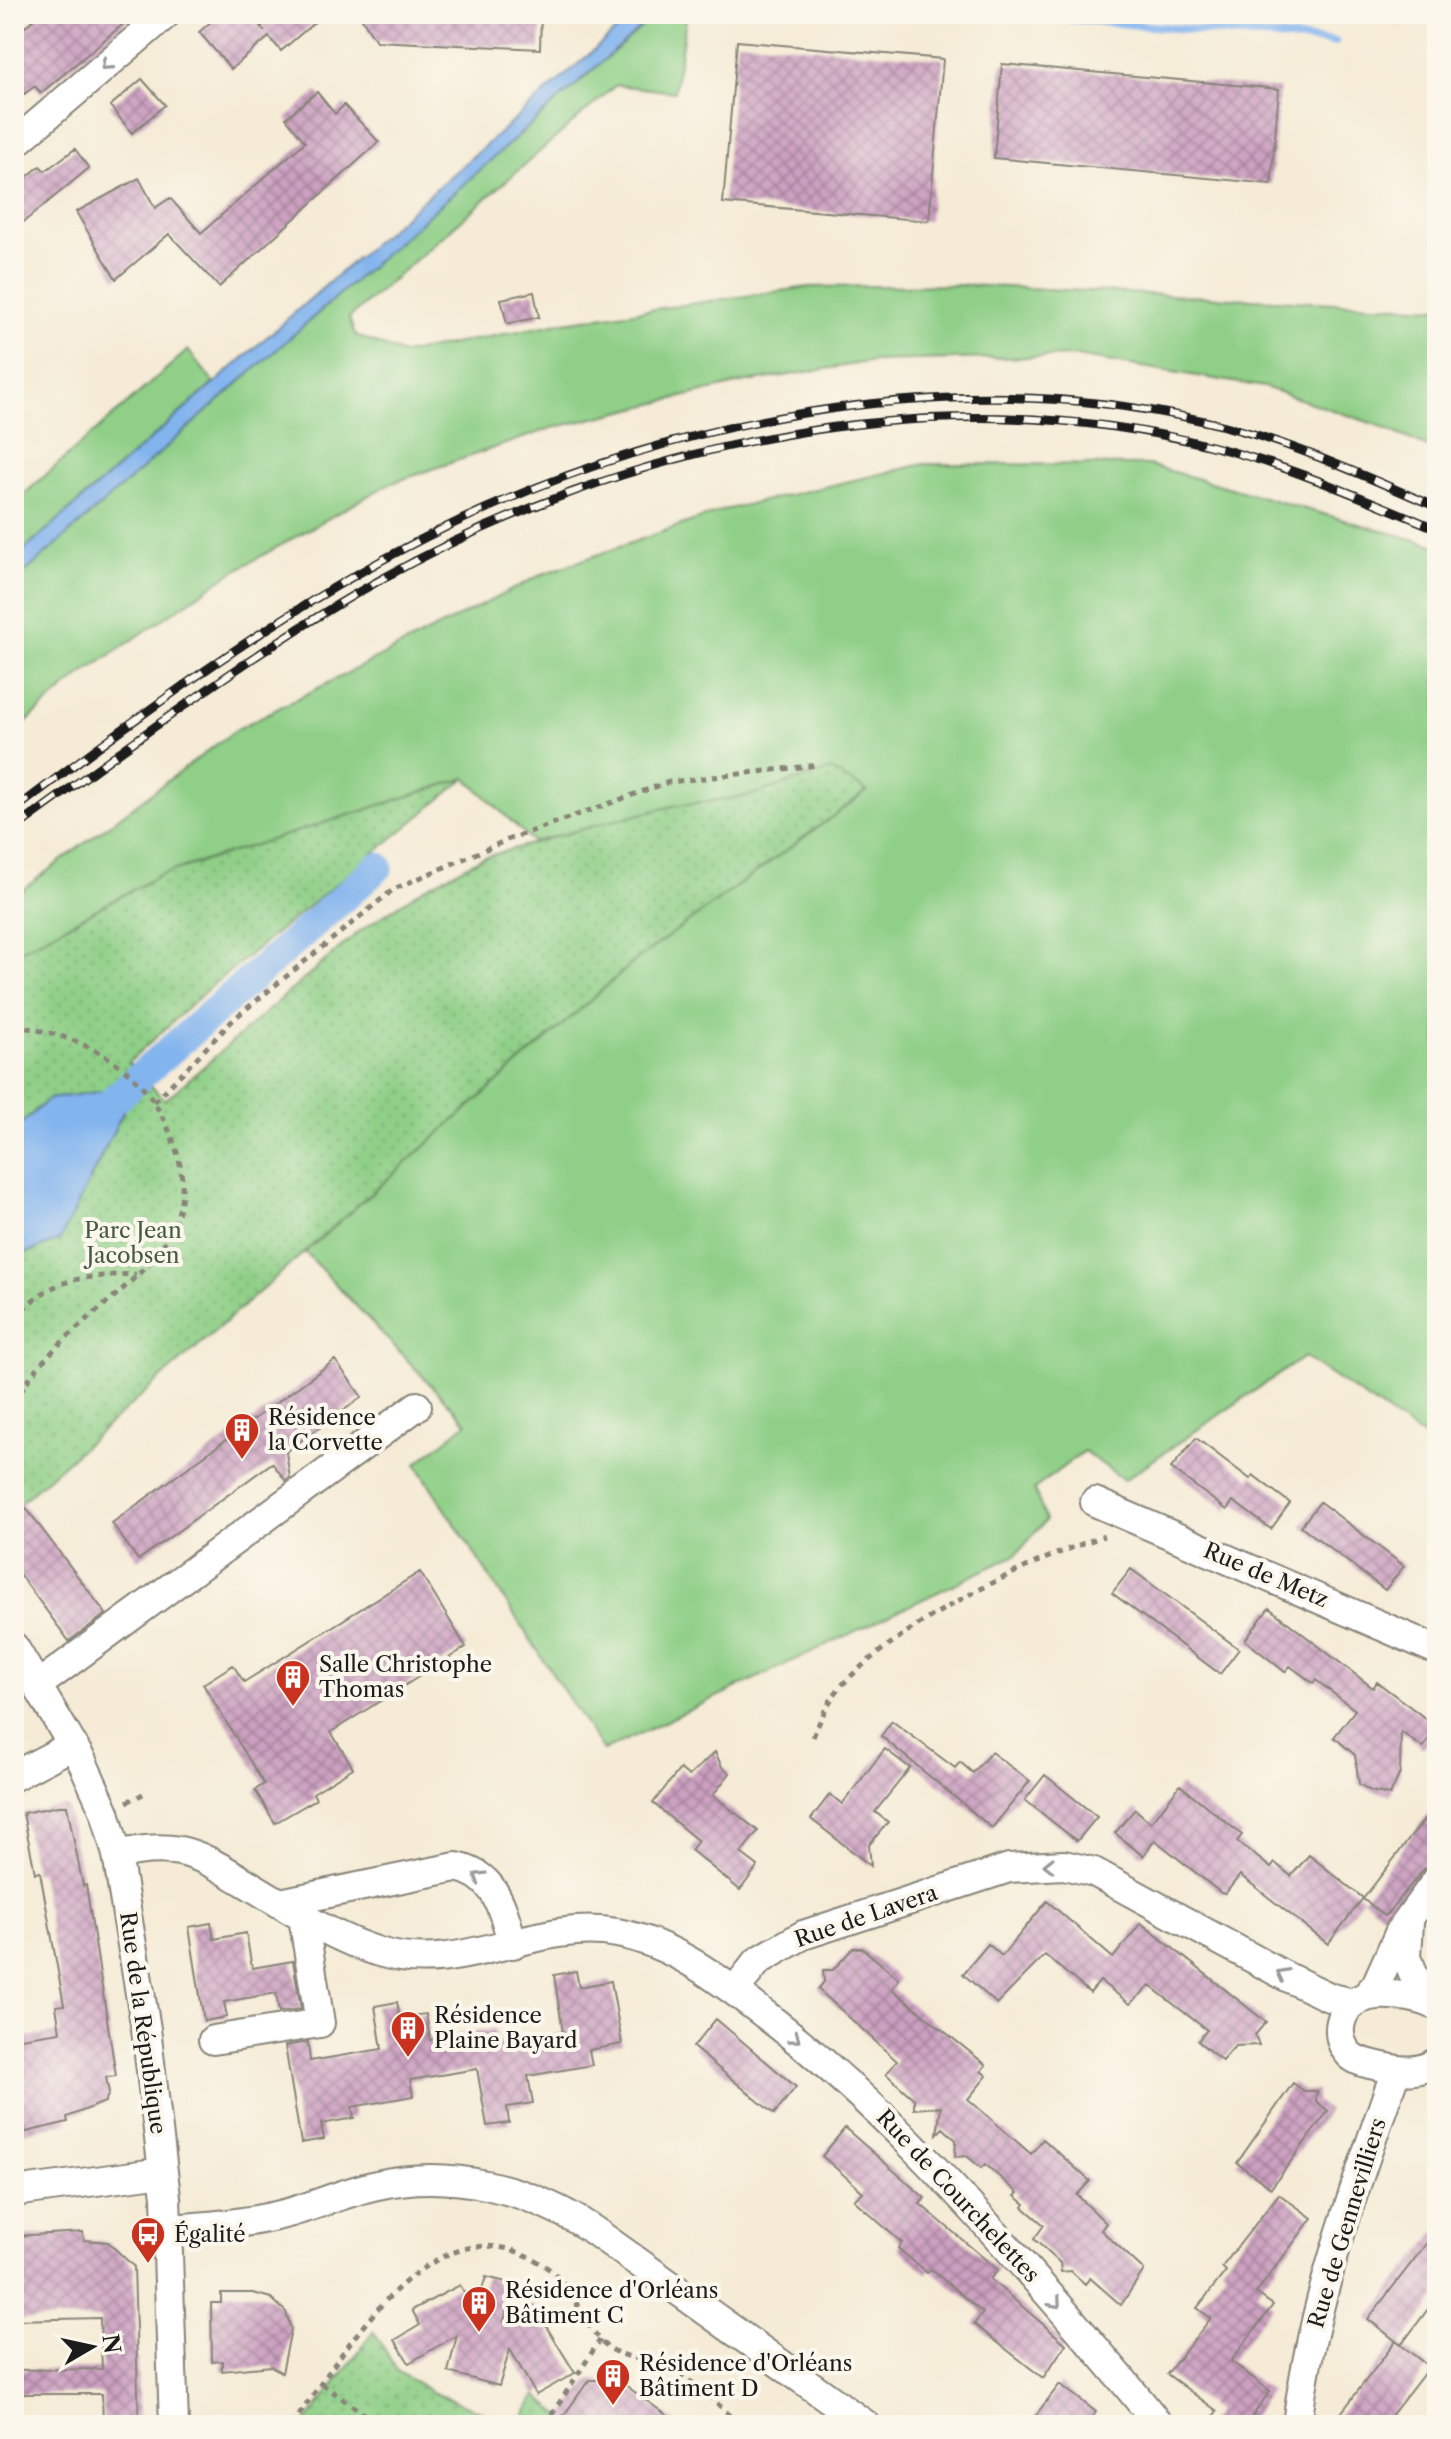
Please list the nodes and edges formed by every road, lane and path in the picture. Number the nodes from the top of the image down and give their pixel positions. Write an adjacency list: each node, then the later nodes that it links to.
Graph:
1 (166, 14): 2 (street, one-way to 2)
2 (14, 144)
3 (818, 765): 5 (path)
4 (14, 1026): 5 (path)
5 (154, 1102): 6 (path)
6 (137, 1274): 7 (path); 8 (path)
7 (14, 1318)
8 (14, 1403)
9 (417, 1406): 16 (street)
10 (14, 1449): 11 (path)
11 (17, 1456)
12 (1095, 1502): 13 (street, Rue de Metz)
13 (1151, 1525): 15 (street, Rue de Metz); 17 (path)
14 (14, 1647): 16 (street, Rue de la République)
15 (1437, 1650)
16 (38, 1685): 18 (street, Rue de la République)
17 (813, 1737)
18 (73, 1745): 19 (street); 20 (street, Rue de la République)
19 (14, 1776)
20 (117, 1855): 22 (street); 31 (street, Rue de la République)
21 (1437, 1880): 23 (street)
22 (292, 1910): 24 (street); 24 (street, one-way to 22); 28 (street)
23 (1412, 1913): 26 (street); 27 (street)
24 (513, 1944): 25 (street)
25 (734, 1991): 26 (street, Rue de Lavera, one-way to 25); 42 (street, Rue de Courchelettes, one-way to 42)
26 (1359, 2000): 27 (street, Rue de Lavera); 30 (street)
27 (1430, 2003)
28 (213, 2040)
29 (1433, 2069): 30 (street)
30 (1396, 2070): 43 (street, Rue de Gennevilliers)
31 (163, 2172): 32 (street); 33 (street, Rue de la République)
32 (14, 2192)
33 (168, 2229): 36 (street, Rue de la République); 41 (street)
34 (600, 2340): 35 (path); 39 (path); 40 (path)
35 (322, 2384): 37 (path); 38 (path)
36 (174, 2425)
37 (292, 2425)
38 (379, 2425)
39 (545, 2425)
40 (740, 2425)
41 (866, 2425)
42 (1159, 2425)
43 (1297, 2425)

